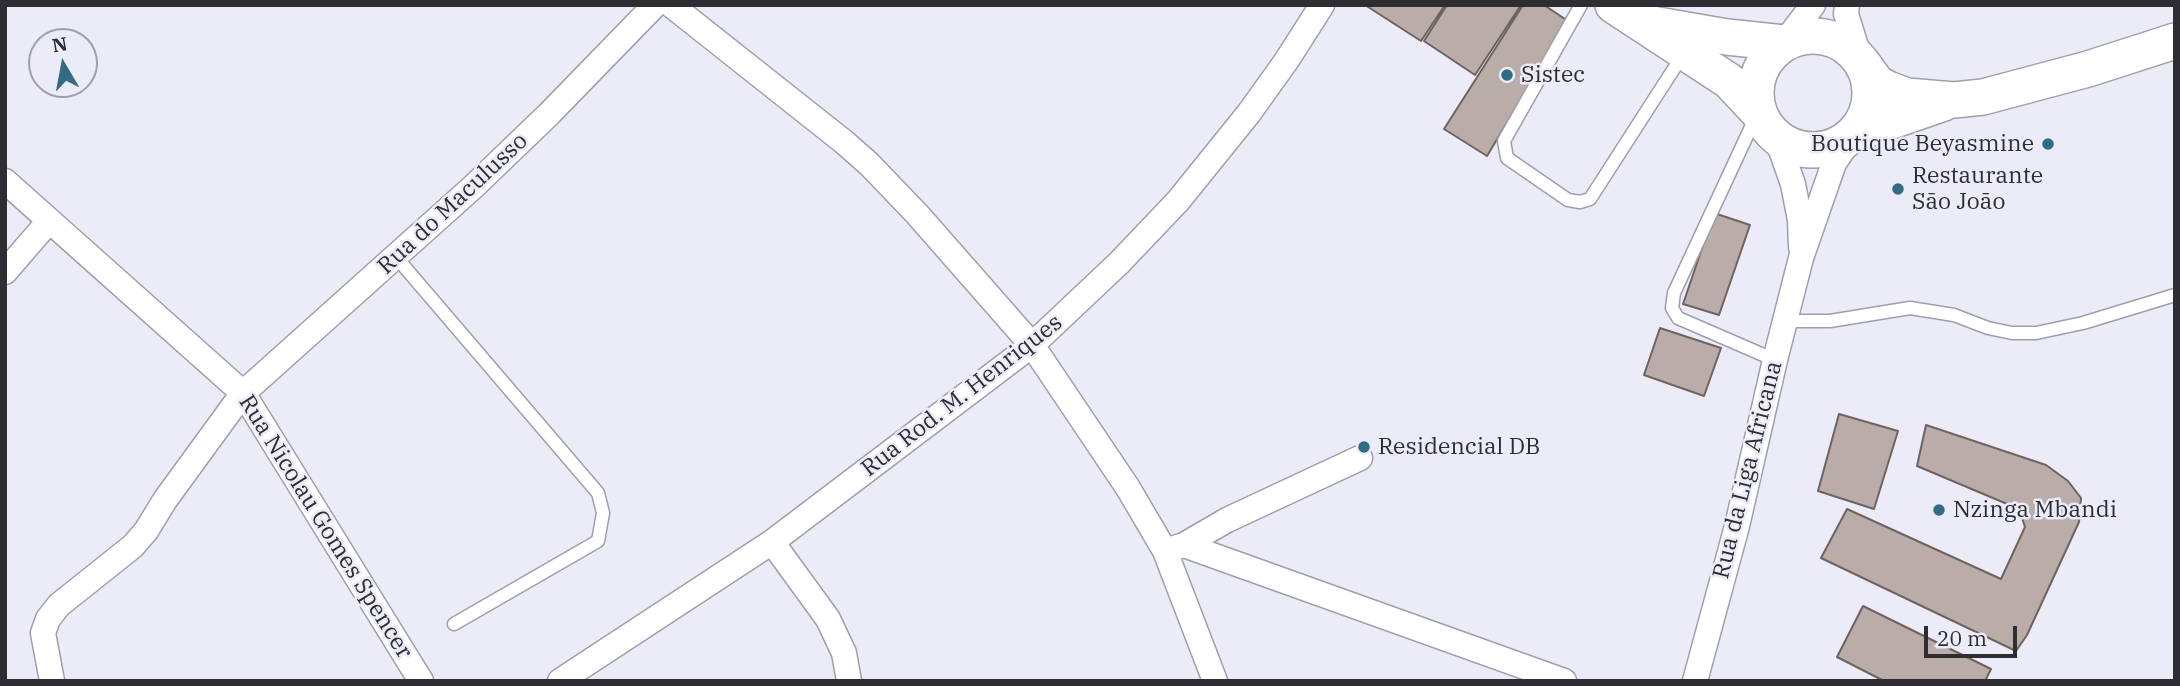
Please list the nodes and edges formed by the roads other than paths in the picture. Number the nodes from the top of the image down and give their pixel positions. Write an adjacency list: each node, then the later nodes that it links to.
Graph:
1 (655, 5): 17 (street, Rua do Maculusso)
2 (671, 5): 22 (street)
3 (1322, 5): 22 (street, Rua Rod. M. Henriques)
4 (1581, 5): 10 (lane)
5 (1813, 5): 9 (street)
6 (1847, 5): 11 (street)
7 (1627, 14): 9 (street); 10 (street)
8 (2175, 41): 12 (street)
9 (1784, 43): 11 (street); 13 (street)
10 (1684, 52): 13 (street)
11 (1860, 59): 12 (street); 14 (street)
12 (1954, 100): 14 (street)
13 (1763, 120): 14 (street); 18 (street); 23 (lane)
14 (1854, 134): 18 (street)
15 (5, 181): 16 (street, Rua Nicolau Gomes Spencer)
16 (49, 222): 19 (street); 24 (street, Rua Nicolau Gomes Spencer)
17 (396, 257): 24 (street, Rua do Maculusso); 28 (lane)
18 (1801, 258): 21 (street, Rua da Liga Africana)
19 (5, 272)
20 (2175, 295): 21 (lane)
21 (1786, 321): 23 (street, Rua da Liga Africana)
22 (1032, 345): 26 (street, Rua Rod. M. Henriques); 27 (street)
23 (1775, 360): 35 (street, Rua da Liga Africana)
24 (243, 393): 29 (street, Rua do Maculusso); 30 (street, Rua Nicolau Gomes Spencer)
25 (1360, 458): 27 (street)
26 (772, 542): 31 (street, Rua Rod. M. Henriques); 32 (street)
27 (1175, 548): 33 (street); 34 (street)
28 (454, 624)
29 (52, 681)
30 (421, 681)
31 (560, 681)
32 (849, 681)
33 (1216, 681)
34 (1564, 681)
35 (1695, 681)

